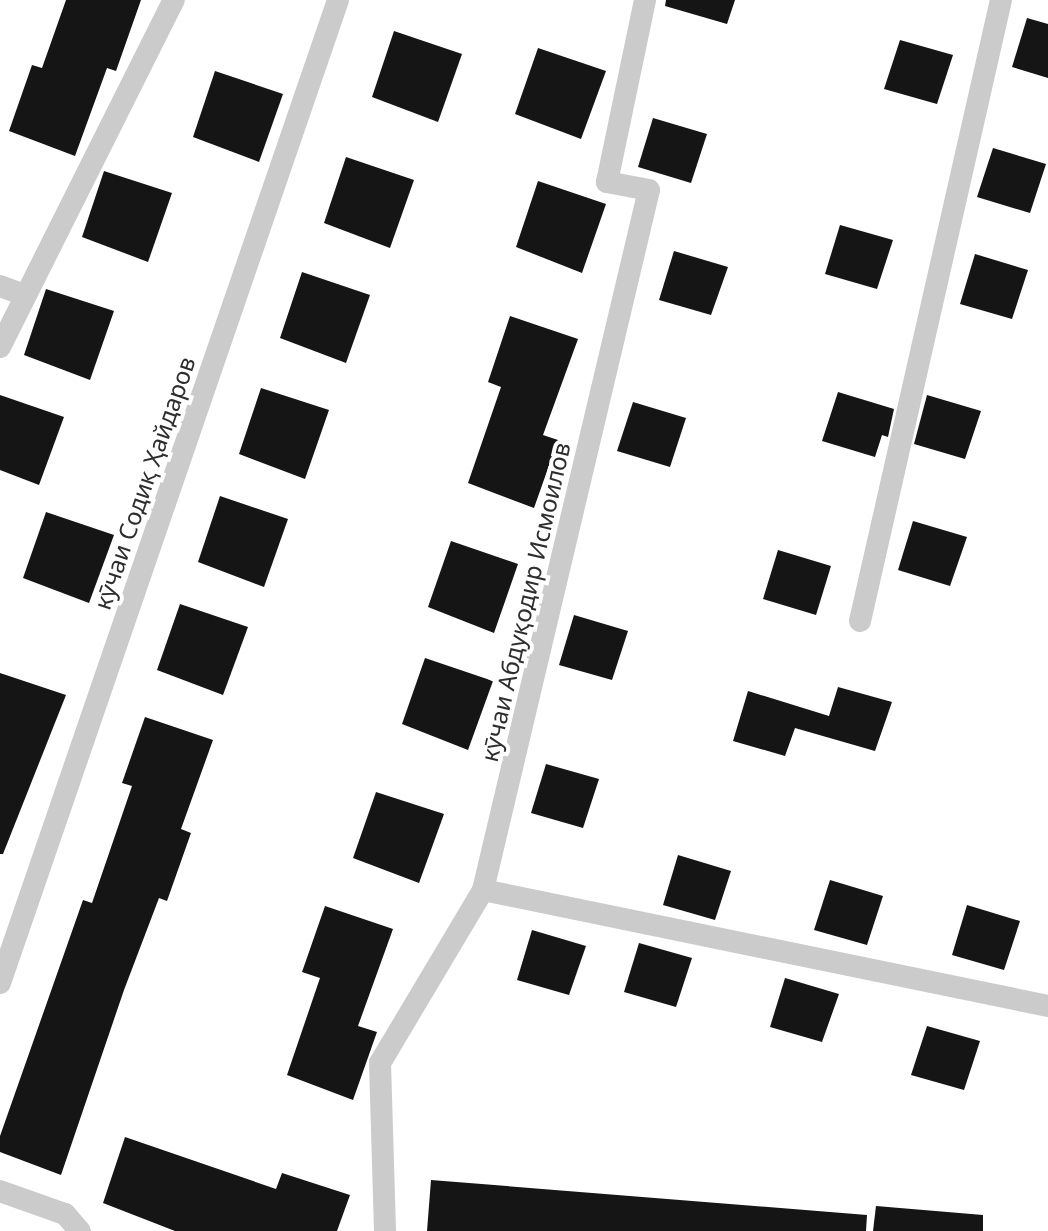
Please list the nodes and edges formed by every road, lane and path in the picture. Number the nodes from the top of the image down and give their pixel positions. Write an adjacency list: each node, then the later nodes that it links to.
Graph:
1 (174, 0): 6 (street)
2 (338, 0): 10 (street, кӯчаи Содиқ Ҳайдаров)
3 (645, 0): 9 (street, кӯчаи Абдуқодир Исмоилов)
4 (1001, 0): 8 (street)
5 (0, 286): 6 (street)
6 (25, 295): 7 (street)
7 (0, 347)
8 (860, 621)
9 (483, 890): 11 (street); 14 (street, кӯчаи Абдуқодир Исмоилов)
10 (0, 983)
11 (1048, 1006)
12 (0, 1191): 13 (street)
13 (80, 1231)
14 (385, 1231)

